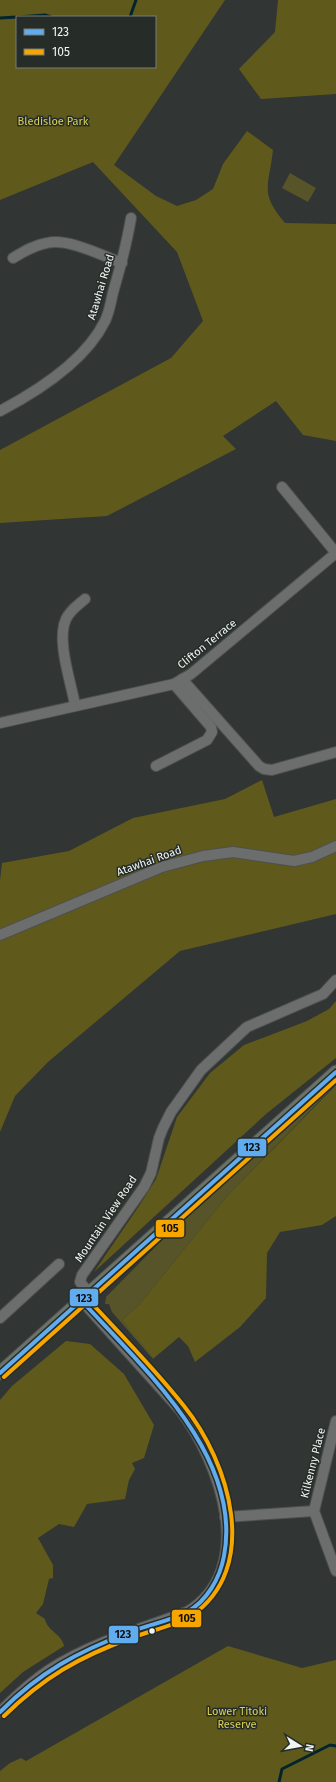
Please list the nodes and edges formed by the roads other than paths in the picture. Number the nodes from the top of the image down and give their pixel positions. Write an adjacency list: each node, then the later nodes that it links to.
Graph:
1 (131, 218): 3 (street, Atawhai Road)
2 (13, 258): 3 (street)
3 (122, 263): 4 (street, Atawhai Road)
4 (0, 411)
5 (282, 487): 6 (street)
6 (336, 553): 8 (street, Clifton Terrace)
7 (85, 599): 9 (street)
8 (178, 682): 9 (street, Clifton Terrace); 11 (street); 12 (street)
9 (75, 705): 10 (street, Clifton Terrace)
10 (0, 722)
11 (336, 752)
12 (156, 766)
13 (336, 846): 14 (street, Atawhai Road)
14 (0, 935)
15 (336, 980): 18 (street, Mountain View Road)
16 (336, 1072): 18 (main road)
17 (59, 1264): 19 (street)
18 (85, 1297): 20 (main road); 23 (street, Mountain View Road)
19 (0, 1318)
20 (0, 1373)
21 (336, 1421): 22 (street, Kilkenny Place)
22 (314, 1511): 23 (street, Kilkenny Place); 24 (street, Kilkenny Place)
23 (225, 1517): 25 (street, Mountain View Road)
24 (336, 1571)
25 (0, 1712)

